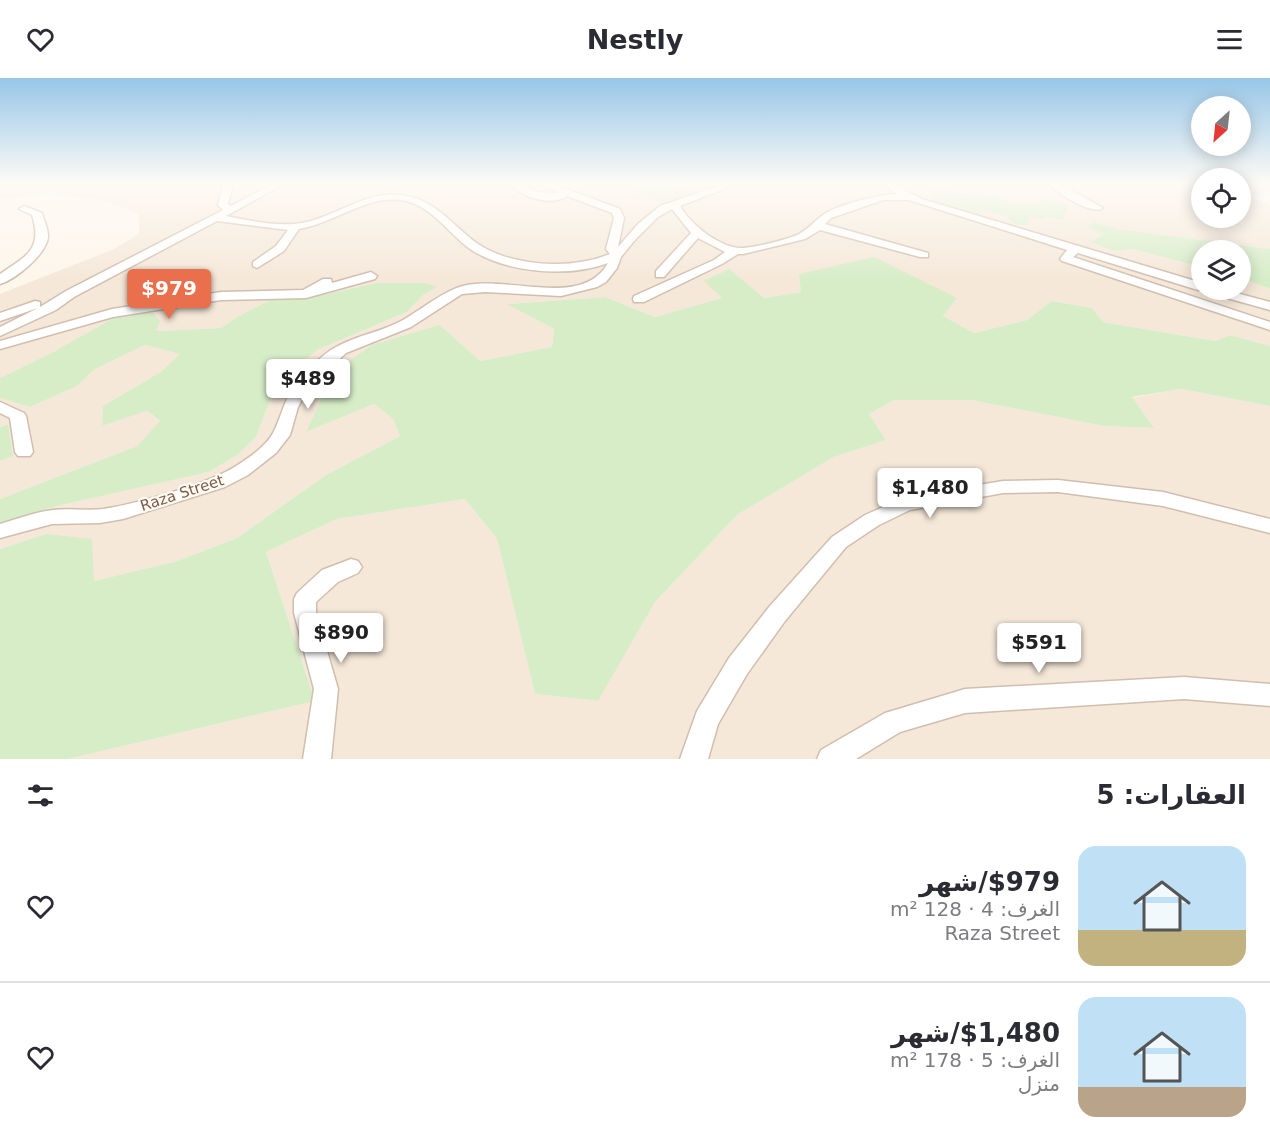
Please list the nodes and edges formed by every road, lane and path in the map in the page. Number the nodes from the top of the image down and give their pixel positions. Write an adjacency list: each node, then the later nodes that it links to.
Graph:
1 (38, 216): 25 (street)
2 (221, 216): 10 (street)
3 (332, 216): 12 (street)
4 (437, 216): 21 (street)
5 (618, 216): 18 (street)
6 (653, 216): 18 (street)
7 (682, 216): 15 (street)
8 (828, 216): 13 (street)
9 (968, 216): 11 (street)
10 (216, 218): 12 (street); 28 (street)
11 (993, 224): 14 (street); 16 (street)
12 (296, 226): 20 (street)
13 (819, 226): 17 (street); 19 (street)
14 (979, 232)
15 (697, 233): 17 (street); 23 (street)
16 (1078, 248): 27 (street); 34 (street)
17 (734, 251): 30 (street)
18 (616, 255): 21 (street); 22 (street)
19 (924, 255)
20 (257, 264)
21 (574, 267): 22 (street)
22 (608, 273): 40 (street, Raza Street)
23 (660, 274)
24 (370, 276): 29 (street)
25 (0, 280)
26 (327, 282): 29 (street)
27 (1191, 283)
28 (70, 294): 33 (street); 35 (street)
29 (306, 294): 36 (street)
30 (639, 299)
31 (1249, 300): 32 (street)
32 (1270, 306)
33 (0, 317)
34 (1270, 326)
35 (0, 332)
36 (0, 345)
37 (0, 407): 38 (street)
38 (24, 452)
39 (1270, 526): 44 (street)
40 (0, 531)
41 (351, 567): 43 (street)
42 (1270, 695): 45 (street)
43 (317, 759)
44 (694, 759)
45 (831, 759)

